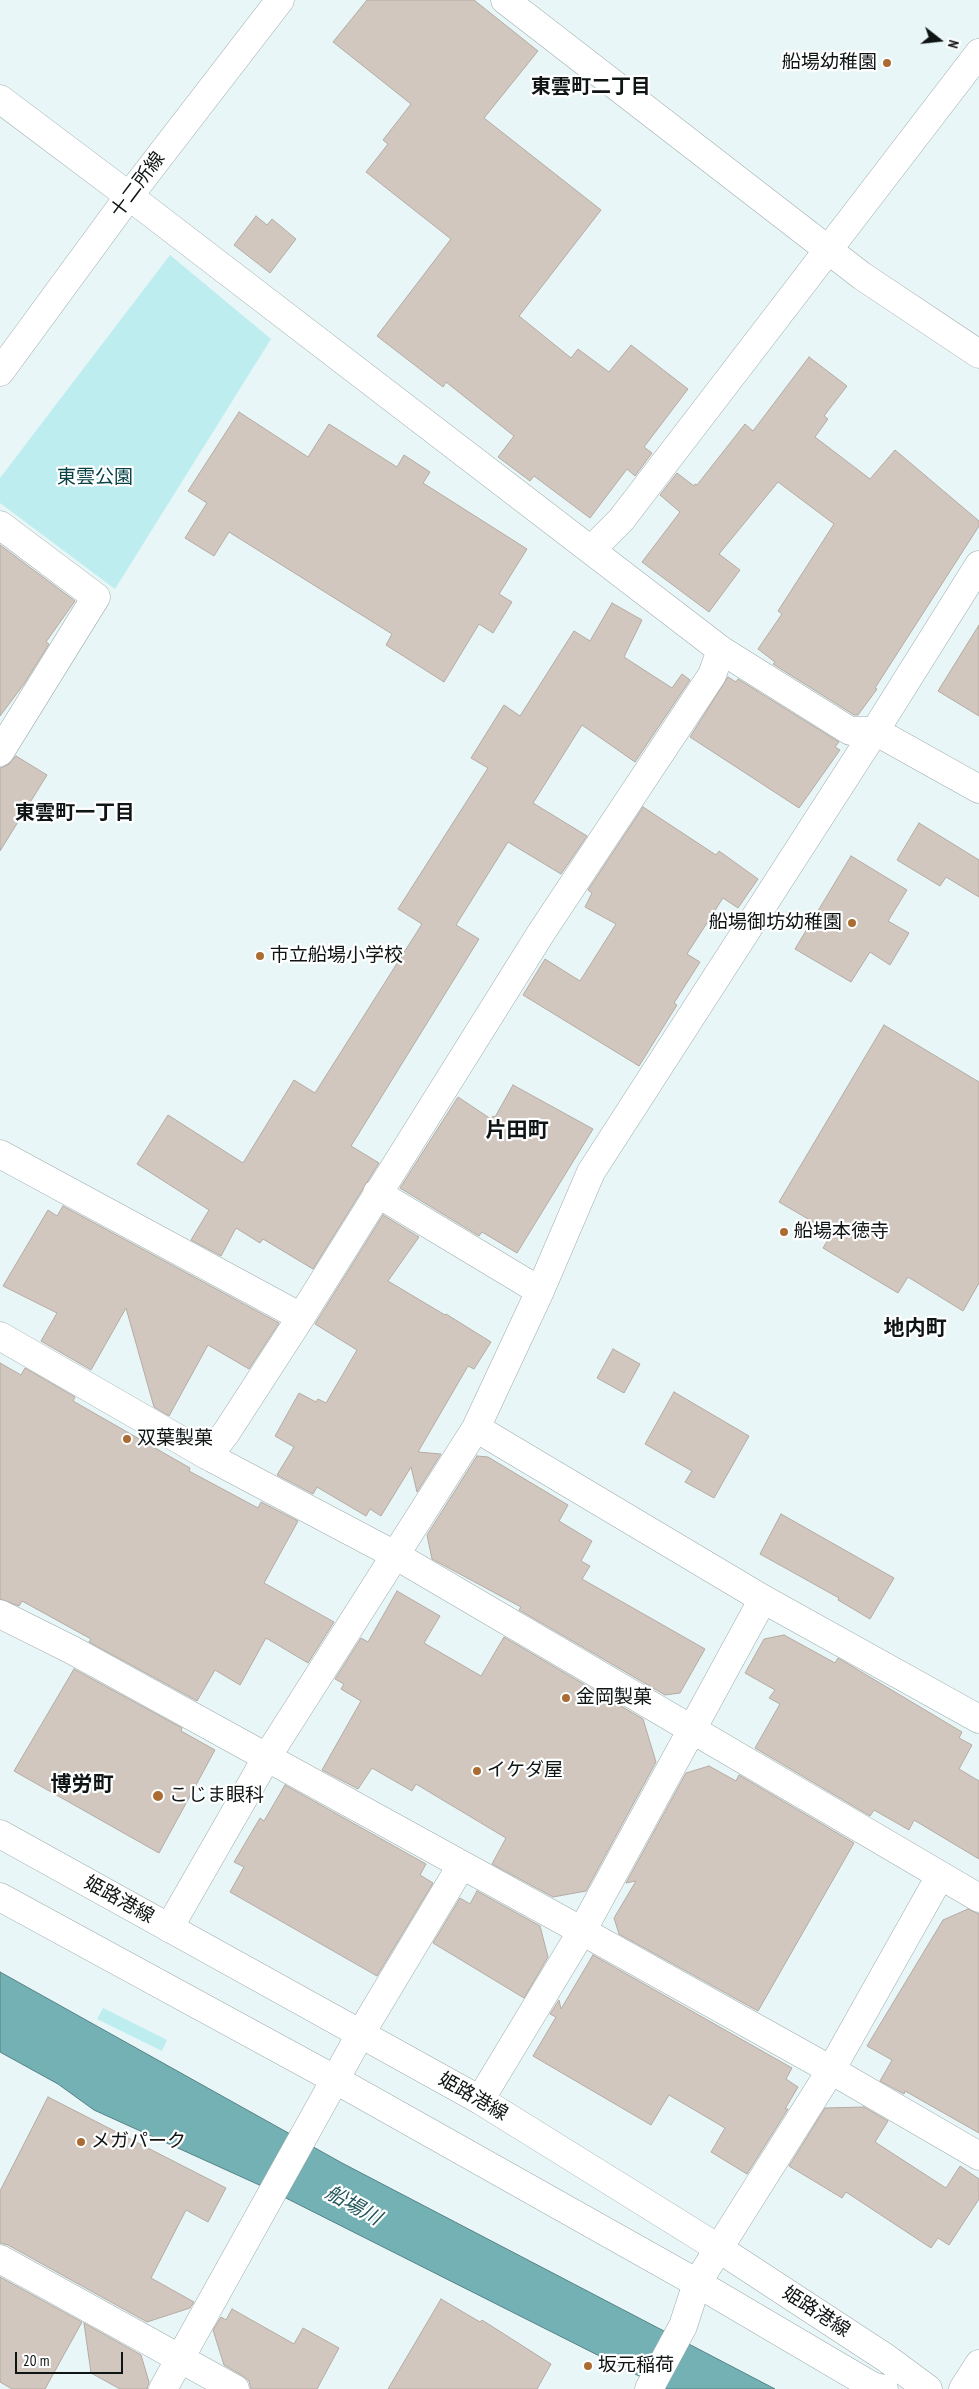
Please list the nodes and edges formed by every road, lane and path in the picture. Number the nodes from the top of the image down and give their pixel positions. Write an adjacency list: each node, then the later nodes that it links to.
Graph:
1 (280, 0): 5 (main road, 十二所線)
2 (505, 0): 6 (main road)
3 (979, 53): 6 (main road)
4 (0, 99): 5 (main road)
5 (129, 196): 8 (main road, 十二所線); 10 (main road)
6 (828, 249): 7 (main road); 10 (main road)
7 (979, 354)
8 (0, 372)
9 (0, 525): 14 (main road)
10 (591, 550): 12 (main road)
11 (979, 565): 13 (main road)
12 (721, 650): 13 (main road); 17 (main road)
13 (875, 731): 15 (main road); 18 (main road)
14 (0, 752)
15 (979, 789)
16 (3, 1163): 19 (main road)
17 (377, 1193): 18 (main road); 19 (main road)
18 (540, 1290): 21 (main road)
19 (301, 1317): 22 (main road)
20 (0, 1336): 22 (main road)
21 (476, 1428): 23 (main road); 24 (main road)
22 (208, 1456): 23 (main road)
23 (395, 1554): 27 (main road); 28 (main road)
24 (763, 1599): 26 (main road); 27 (main road)
25 (0, 1614): 28 (main road)
26 (979, 1719)
27 (692, 1728): 31 (main road); 35 (main road)
28 (267, 1757): 30 (main road); 34 (main road)
29 (0, 1834): 34 (main road, 姫路港線)
30 (461, 1866): 35 (main road); 36 (main road)
31 (940, 1876): 33 (main road); 37 (main road)
32 (0, 1897): 38 (main road, 姫路港線)
33 (979, 1898)
34 (168, 1928): 36 (main road, 姫路港線)
35 (582, 1931): 37 (main road); 39 (main road)
36 (361, 2033): 38 (main road); 39 (main road, 姫路港線)
37 (831, 2070): 40 (main road); 41 (main road)
38 (336, 2080): 43 (main road, 姫路港線); 44 (main road)
39 (480, 2100): 41 (main road, 姫路港線)
40 (979, 2156)
41 (718, 2248): 43 (main road); 50 (main road, 姫路港線)
42 (0, 2259): 44 (main road)
43 (697, 2283): 48 (main road); 49 (main road, 姫路港線)
44 (181, 2360): 46 (main road); 47 (main road)
45 (979, 2364): 51 (main road)
46 (164, 2389)
47 (235, 2389)
48 (649, 2389)
49 (884, 2389)
50 (928, 2389)
51 (963, 2389)

